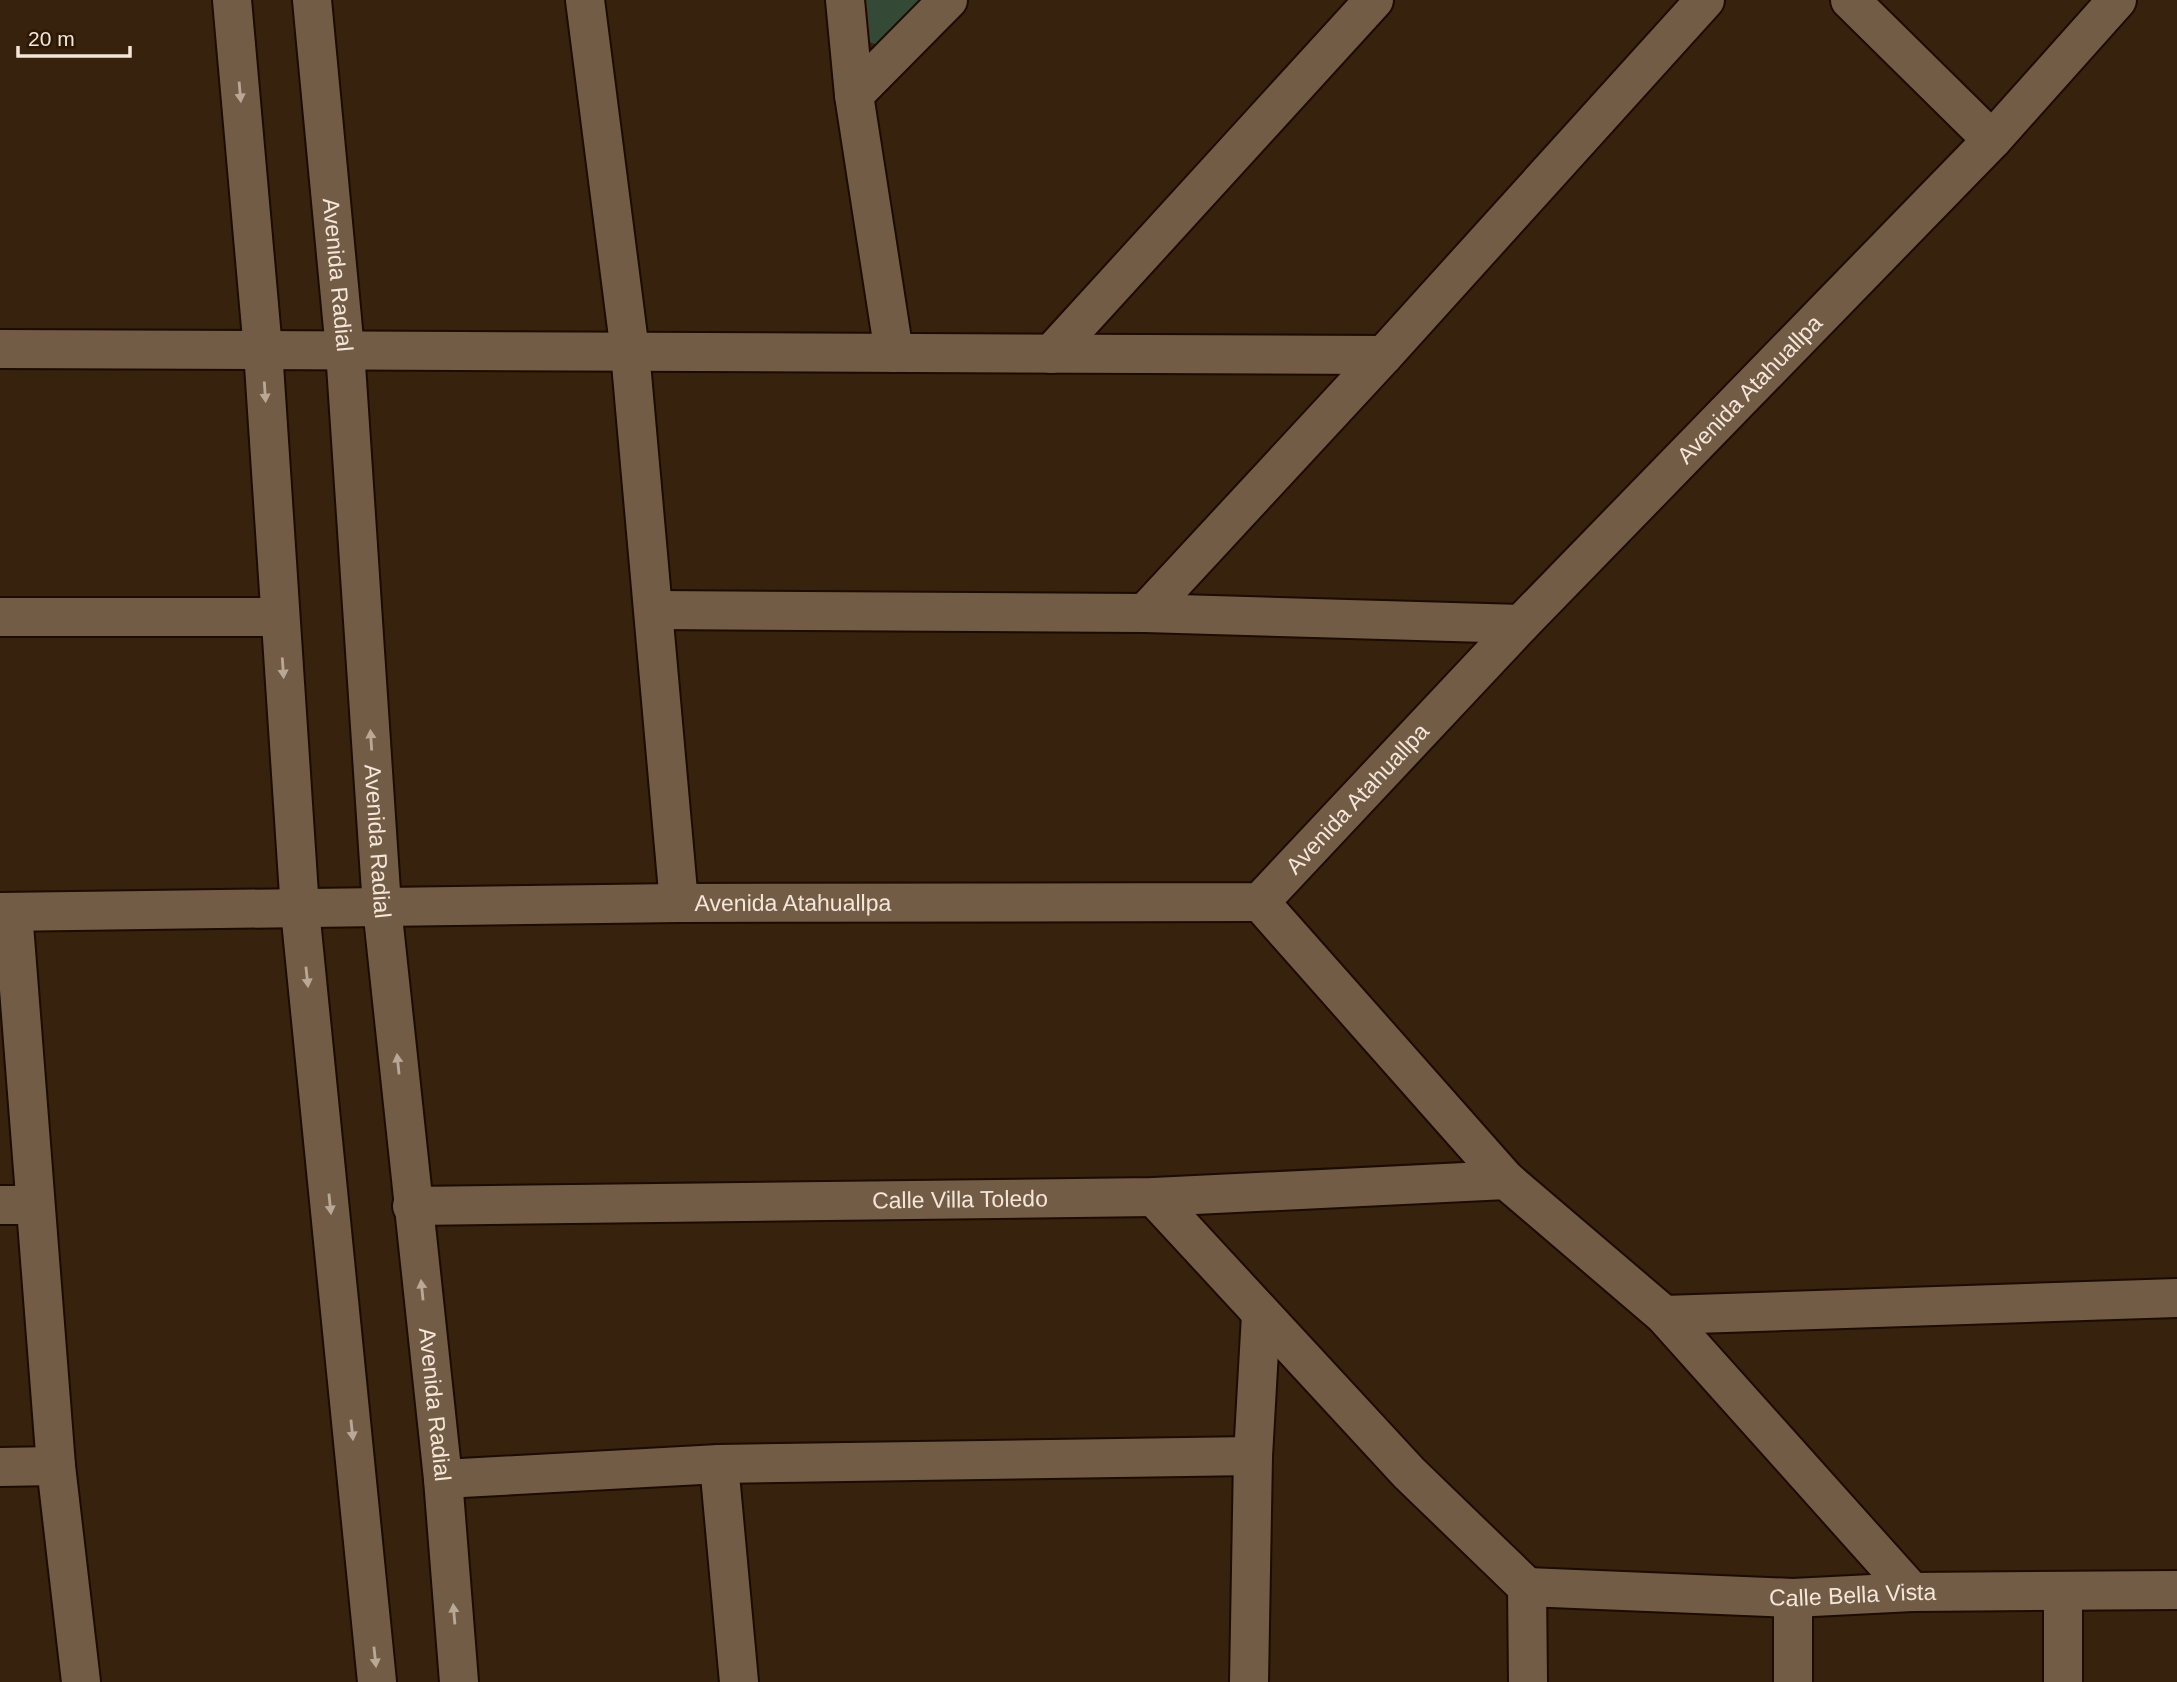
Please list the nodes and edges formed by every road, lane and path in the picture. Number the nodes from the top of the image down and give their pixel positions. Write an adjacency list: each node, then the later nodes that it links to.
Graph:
1 (232, 0): 13 (street, one-way to 13)
2 (312, 0): 14 (street, Avenida Radial)
3 (585, 0): 15 (street)
4 (845, 0): 10 (street)
5 (948, 0): 10 (street)
6 (1374, 0): 17 (street)
7 (1705, 0): 18 (street)
8 (1850, 0): 11 (street)
9 (2117, 0): 11 (street, Avenida Atahuallpa)
10 (854, 95): 16 (street)
11 (1992, 140): 23 (street, Avenida Atahuallpa)
12 (0, 349): 13 (street)
13 (262, 350): 14 (street); 22 (street, one-way to 22)
14 (345, 350): 15 (street); 26 (street, Avenida Radial, one-way to 14)
15 (630, 352): 16 (street); 19 (street)
16 (894, 353): 17 (street)
17 (1051, 354): 18 (street)
18 (1384, 355): 20 (street)
19 (654, 610): 20 (street); 25 (street)
20 (1145, 613): 23 (street)
21 (0, 617): 22 (street)
22 (280, 617): 27 (street, one-way to 27)
23 (1521, 624): 24 (street, Avenida Atahuallpa)
24 (1260, 901): 25 (street, Avenida Atahuallpa); 29 (street)
25 (679, 903): 26 (street, Avenida Atahuallpa)
26 (382, 907): 27 (street, Avenida Atahuallpa); 32 (street, Avenida Radial, one-way to 26)
27 (300, 910): 28 (street, Avenida Atahuallpa); 47 (street, one-way to 47)
28 (6, 912): 31 (street)
29 (1506, 1180): 30 (street, Calle Villa Toledo); 35 (street)
30 (1154, 1197): 32 (street, Calle Villa Toledo); 34 (street)
31 (17, 1205): 38 (street)
32 (412, 1206): 40 (street, Avenida Radial, one-way to 32)
33 (2177, 1298): 35 (street)
34 (1261, 1315): 36 (street); 41 (street)
35 (1664, 1315): 44 (street)
36 (1253, 1456): 37 (street); 50 (street)
37 (719, 1464): 40 (street); 49 (street)
38 (56, 1466): 39 (street); 46 (street)
39 (0, 1467)
40 (443, 1479): 48 (street, Avenida Radial, one-way to 40)
41 (1527, 1587): 45 (street, Calle Bella Vista); 51 (street)
42 (2177, 1590): 43 (street, Calle Bella Vista)
43 (2063, 1591): 44 (street, Calle Bella Vista); 53 (street)
44 (1912, 1592): 45 (street, Calle Bella Vista)
45 (1793, 1598): 52 (street)
46 (80, 1682)
47 (377, 1682)
48 (459, 1682)
49 (738, 1682)
50 (1249, 1682)
51 (1528, 1682)
52 (1793, 1682)
53 (2063, 1682)

